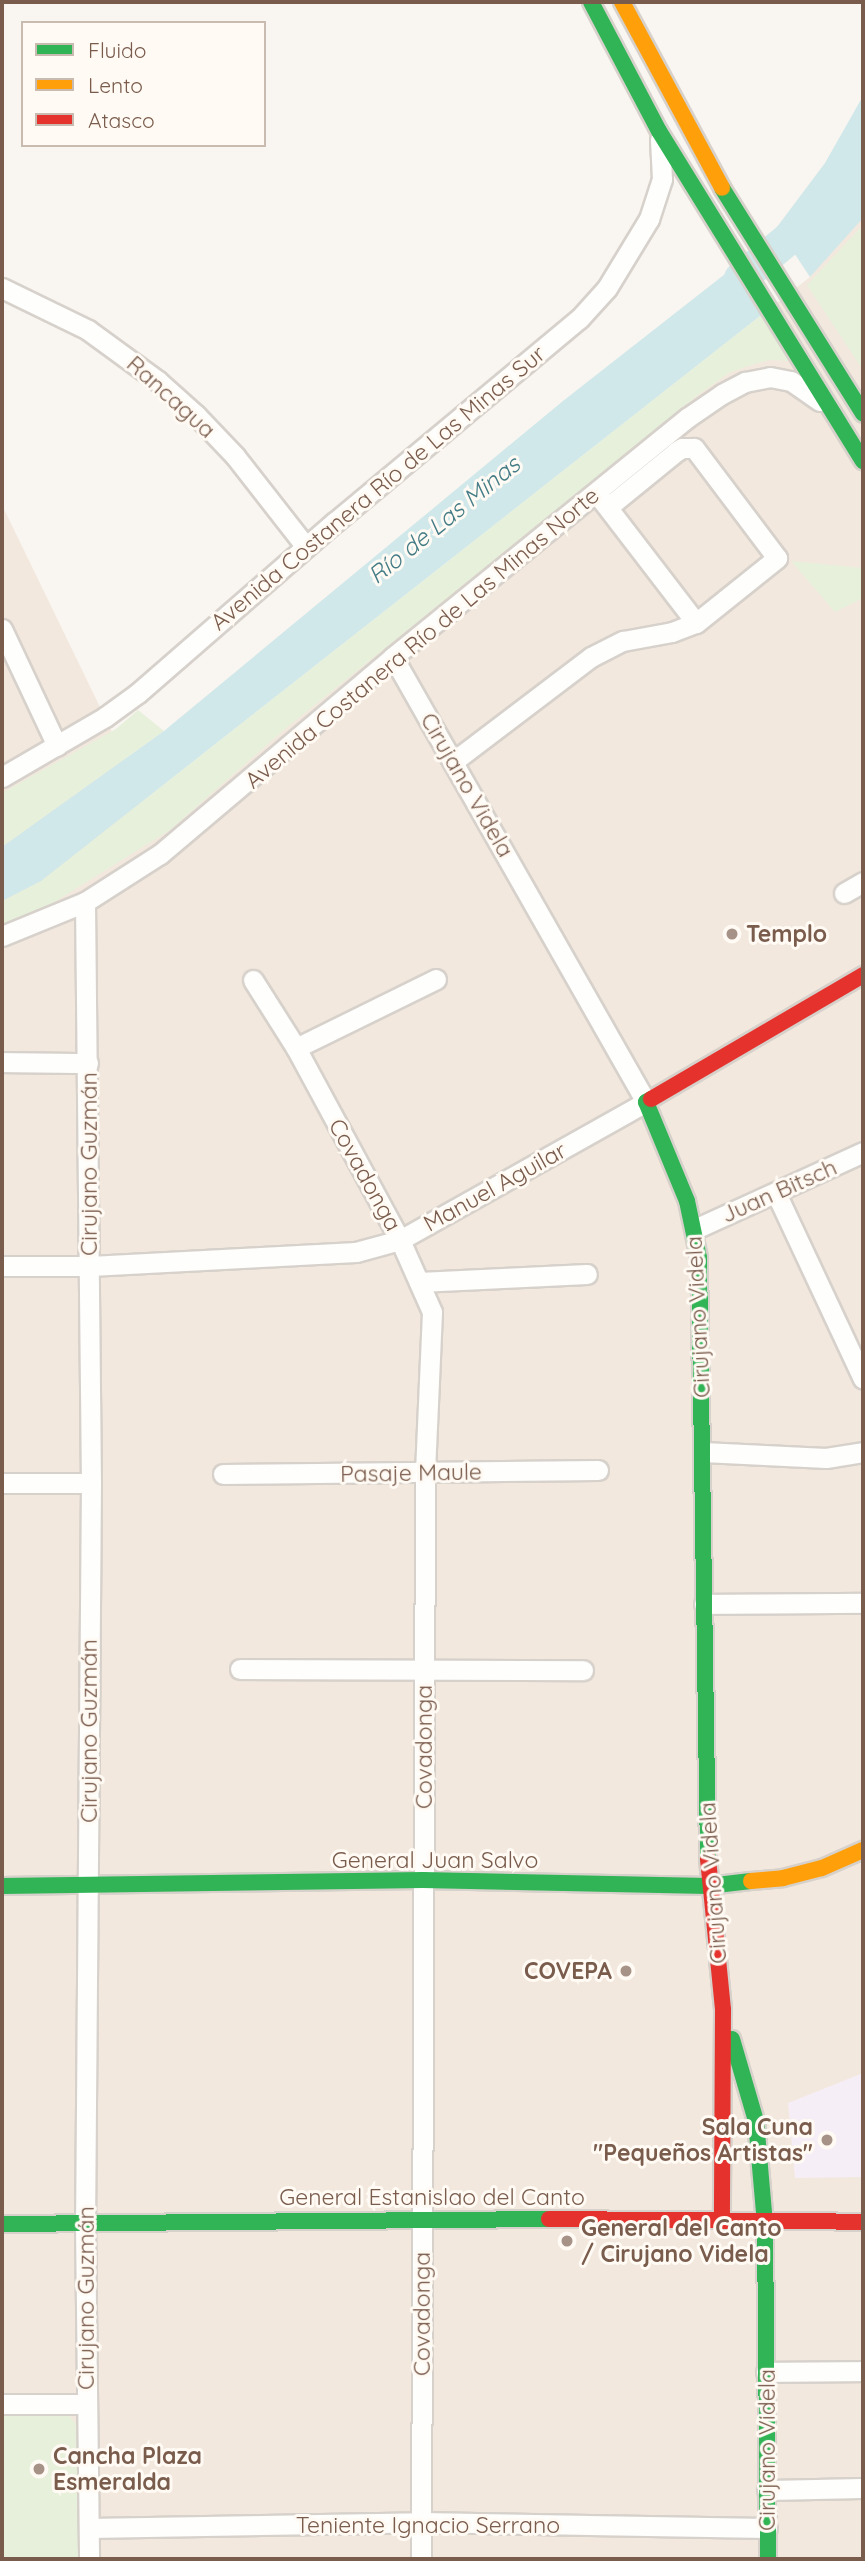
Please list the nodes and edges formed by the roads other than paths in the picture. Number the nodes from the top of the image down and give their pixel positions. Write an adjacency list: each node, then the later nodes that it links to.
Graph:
1 (591, 2): 3 (street)
2 (622, 2): 5 (street)
3 (659, 131): 6 (street); 9 (street, Avenida Costanera Río de Las Minas Sur)
4 (2, 288): 9 (street, Rancagua)
5 (863, 414)
6 (836, 418): 7 (street); 8 (street, Avenida Costanera Río de Las Minas Norte)
7 (863, 461)
8 (602, 500): 10 (street); 10 (street); 12 (street, Avenida Costanera Río de Las Minas Norte)
9 (306, 547): 13 (street, Avenida Costanera Río de Las Minas Sur)
10 (696, 623): 14 (street)
11 (2, 629): 13 (street)
12 (393, 657): 14 (street, Cirujano Videla); 18 (street, Avenida Costanera Río de Las Minas Norte)
13 (57, 746): 15 (street, Avenida Costanera Río de Las Minas Sur)
14 (454, 761): 26 (street, Cirujano Videla)
15 (2, 777)
16 (863, 883): 17 (street)
17 (844, 893)
18 (85, 902): 19 (street, Avenida Costanera Río de Las Minas Norte); 25 (street, Cirujano Guzmán)
19 (2, 936)
20 (863, 975): 26 (street, Manuel Aguilar)
21 (436, 979): 23 (street)
22 (253, 980): 23 (street, Covadonga)
23 (296, 1048): 30 (street, Covadonga)
24 (2, 1062): 25 (street)
25 (89, 1063): 32 (street, Cirujano Guzmán)
26 (646, 1102): 29 (street, Cirujano Videla); 30 (street, Manuel Aguilar)
27 (863, 1152): 28 (street, Juan Bitsch)
28 (776, 1193): 29 (street, Juan Bitsch); 35 (street)
29 (695, 1229): 36 (street, Cirujano Videla)
30 (400, 1240): 32 (street, Manuel Aguilar); 34 (street, Covadonga)
31 (2, 1266): 32 (street, Manuel Aguilar)
32 (90, 1266): 42 (street, Cirujano Guzmán)
33 (587, 1274): 34 (street)
34 (419, 1282): 39 (street, Covadonga)
35 (863, 1379)
36 (703, 1452): 37 (street); 44 (street, Cirujano Videla)
37 (863, 1452)
38 (598, 1470): 39 (street, Pasaje Maule)
39 (425, 1473): 40 (street, Pasaje Maule); 46 (street, Covadonga)
40 (223, 1474)
41 (2, 1483): 42 (street)
42 (91, 1483): 52 (street, Cirujano Guzmán)
43 (863, 1603): 44 (street)
44 (704, 1604): 51 (street, Cirujano Videla)
45 (240, 1669): 46 (street)
46 (424, 1670): 47 (street); 49 (street, Covadonga)
47 (583, 1670)
48 (863, 1850): 51 (street, General Juan Salvo)
49 (424, 1880): 51 (street, General Juan Salvo); 52 (street, General Juan Salvo); 54 (street, Covadonga)
50 (2, 1886): 52 (street, General Juan Salvo)
51 (708, 1886): 53 (street, Cirujano Videla)
52 (87, 1887): 59 (street, Cirujano Guzmán)
53 (723, 2010): 55 (street, Cirujano Videla); 57 (street, Cirujano Videla)
54 (423, 2218): 55 (street, General Estanislao del Canto); 59 (street, General Estanislao del Canto); 66 (street, Covadonga)
55 (722, 2220): 57 (street, General Estanislao del Canto)
56 (863, 2222): 57 (street, General Estanislao del Canto)
57 (765, 2223): 61 (street, Cirujano Videla)
58 (2, 2224): 59 (street, General Estanislao del Canto)
59 (85, 2225): 63 (street, Cirujano Guzmán)
60 (863, 2371): 61 (street)
61 (766, 2372): 65 (street, Cirujano Videla)
62 (2, 2404): 63 (street)
63 (86, 2404): 67 (street, Cirujano Guzmán)
64 (863, 2488): 65 (street)
65 (767, 2490): 68 (street, Cirujano Videla)
66 (421, 2522): 67 (street, Teniente Ignacio Serrano); 68 (street, Teniente Ignacio Serrano); 70 (street, Covadonga)
67 (89, 2528): 69 (street, Cirujano Guzmán)
68 (767, 2528): 71 (street, Cirujano Videla)
69 (89, 2559)
70 (421, 2559)
71 (768, 2559)

